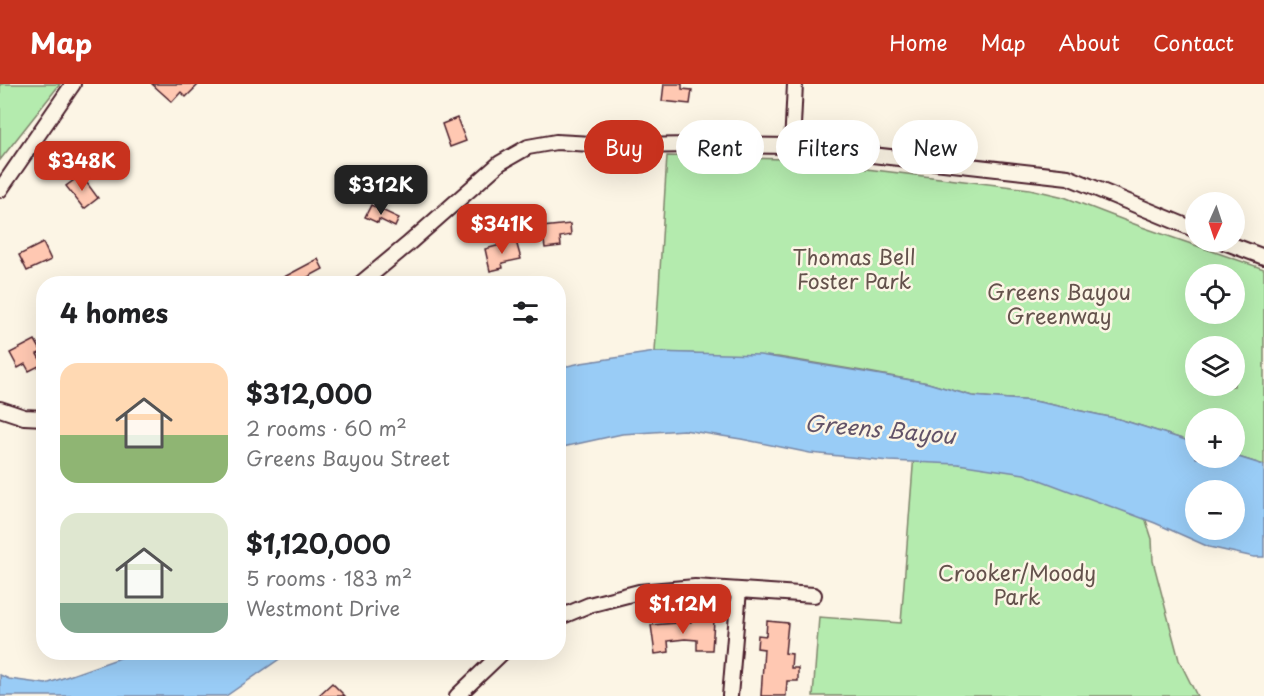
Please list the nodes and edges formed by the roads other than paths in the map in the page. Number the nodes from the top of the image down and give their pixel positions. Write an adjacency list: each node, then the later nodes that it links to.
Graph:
1 (73, 84): 6 (street)
2 (795, 84): 3 (street)
3 (793, 120)
4 (776, 146): 10 (street)
5 (880, 156): 7 (street)
6 (0, 190)
7 (1185, 225)
8 (1245, 250): 9 (street)
9 (1264, 257)
10 (370, 276)
11 (0, 409): 12 (street)
12 (36, 418)
13 (739, 590): 14 (street); 15 (street); 18 (street)
14 (814, 595)
15 (566, 615)
16 (495, 660): 17 (street)
17 (457, 696)
18 (730, 696)

